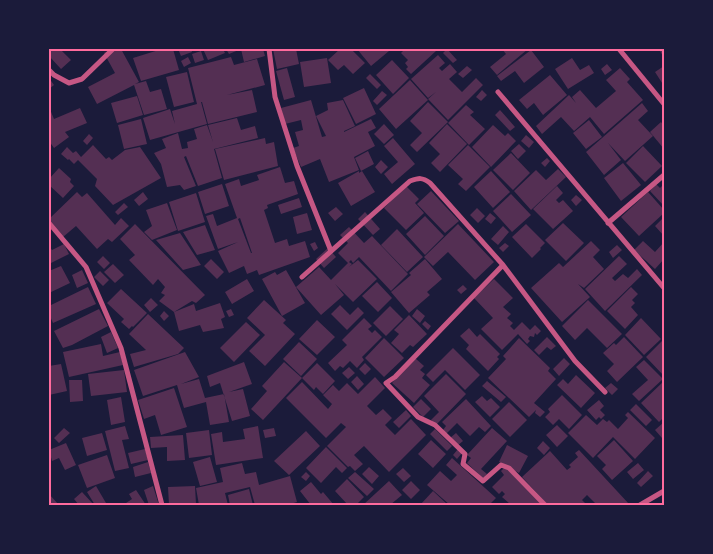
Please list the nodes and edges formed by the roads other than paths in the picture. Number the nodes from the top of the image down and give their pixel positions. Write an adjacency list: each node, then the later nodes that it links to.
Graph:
1 (113, 49): 4 (street)
2 (269, 49): 10 (street)
3 (619, 49): 6 (street)
4 (49, 70)
5 (498, 92): 9 (street)
6 (664, 104)
7 (664, 175): 9 (street)
8 (49, 223): 16 (street)
9 (608, 223): 13 (street)
10 (330, 251): 11 (street); 12 (street)
11 (502, 265): 14 (street); 17 (street)
12 (302, 277)
13 (664, 288)
14 (605, 392)
15 (664, 492): 18 (street)
16 (162, 505)
17 (545, 505)
18 (640, 505)

